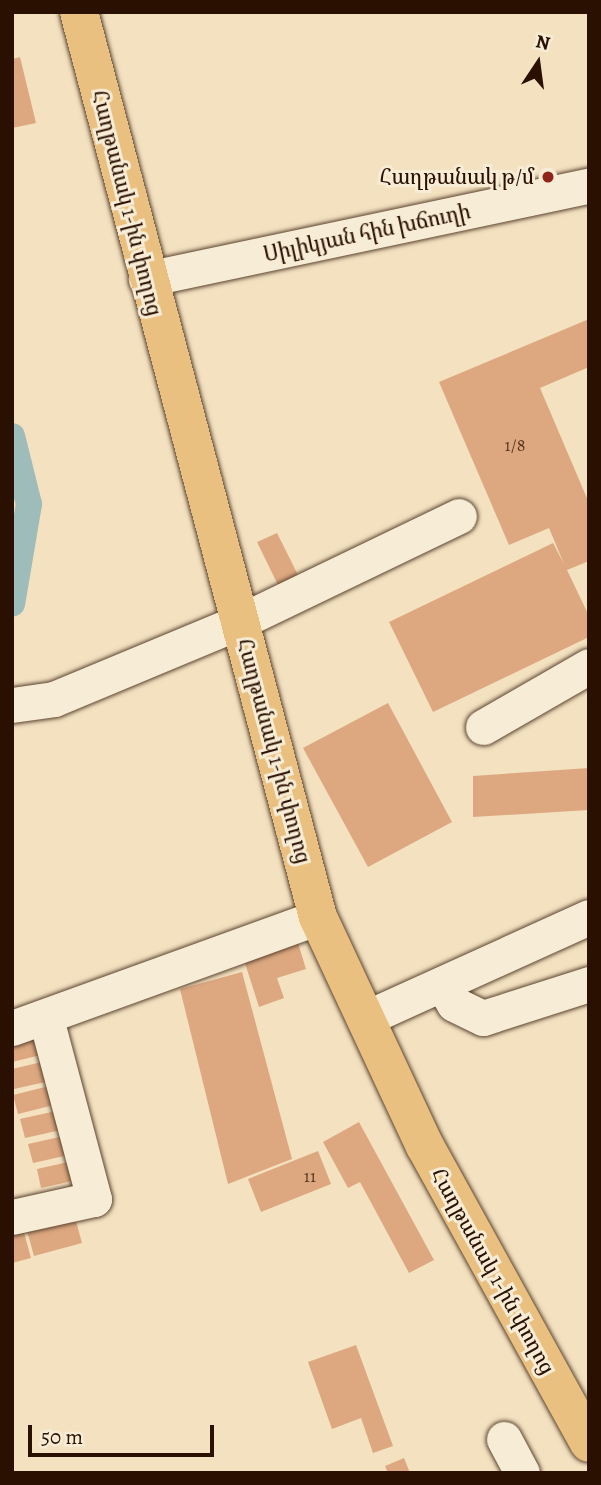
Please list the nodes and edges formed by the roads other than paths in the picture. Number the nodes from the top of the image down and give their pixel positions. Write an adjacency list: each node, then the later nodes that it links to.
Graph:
1 (79, 12): 3 (main road, Հաղթանակ 1-ին փողոց)
2 (589, 186): 3 (street, Սիլիկյան հին խճուղի)
3 (146, 279): 5 (main road, Հաղթանակ 1-ին փողոց)
4 (459, 516): 5 (street)
5 (239, 622): 7 (street); 9 (main road, Հաղթանակ 1-ին փողոց)
6 (589, 666): 8 (street)
7 (12, 705)
8 (483, 727)
9 (318, 917): 13 (street); 14 (main road, Հաղթանակ 1-ին փողոց)
10 (589, 917): 11 (street)
11 (442, 984): 12 (street); 14 (street)
12 (589, 984)
13 (46, 1019): 15 (street); 16 (street)
14 (364, 1019): 18 (main road, Հաղթանակ 1-ին փողոց)
15 (12, 1028)
16 (12, 1217)
17 (503, 1439): 19 (street)
18 (589, 1443)
19 (522, 1473)

